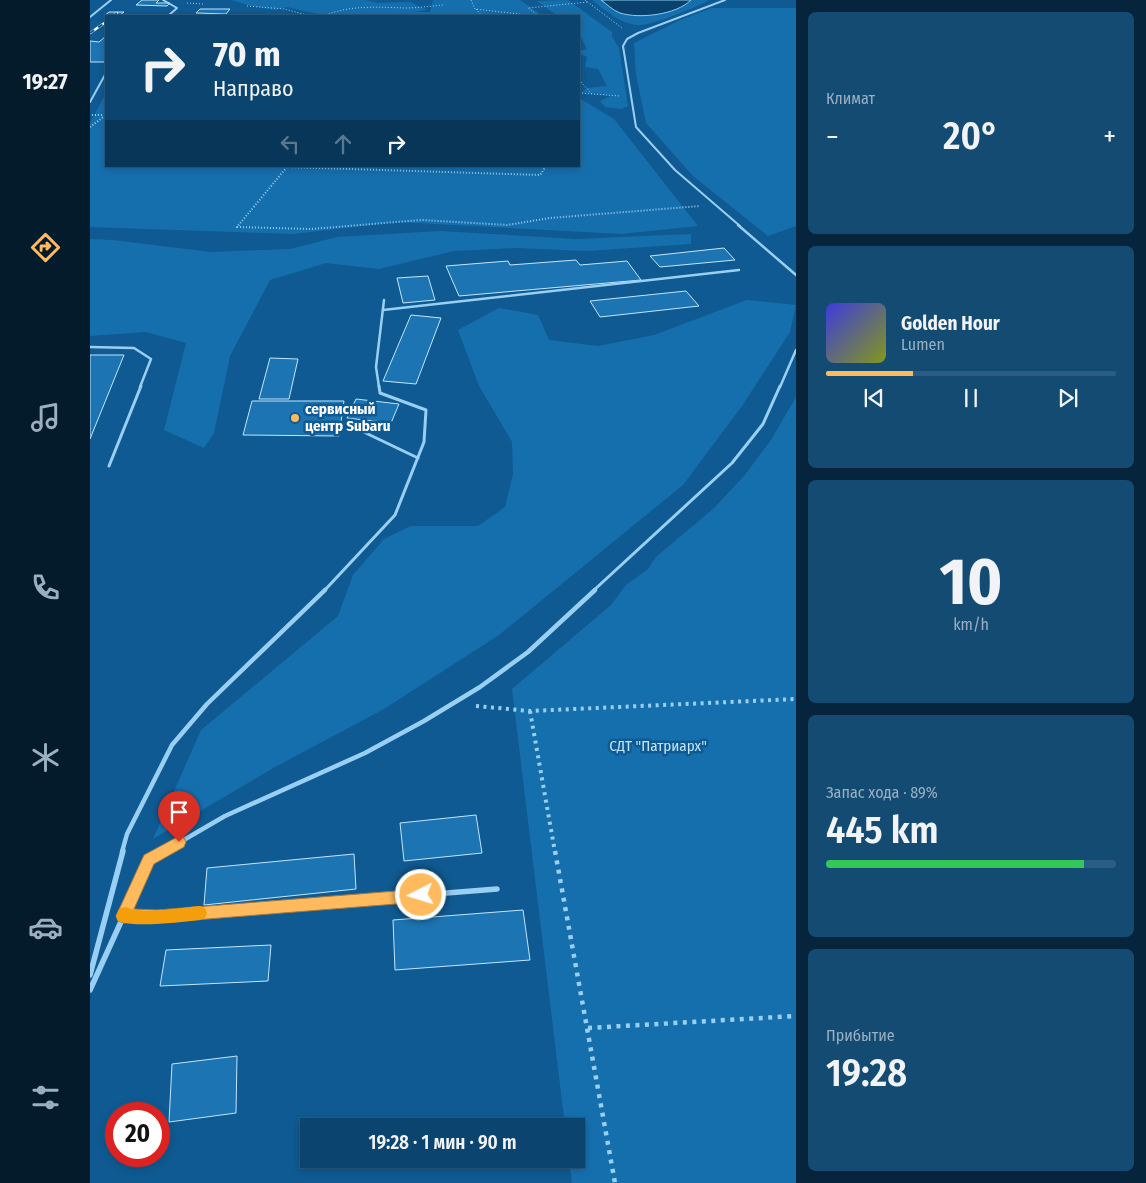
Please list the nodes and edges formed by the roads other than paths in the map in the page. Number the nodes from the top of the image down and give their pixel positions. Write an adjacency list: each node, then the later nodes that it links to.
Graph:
1 (111, 0): 5 (street)
2 (163, 0): 4 (lane)
3 (725, 0): 9 (lane)
4 (170, 15)
5 (90, 17)
6 (105, 75): 7 (lane)
7 (90, 102)
8 (739, 270): 11 (lane)
9 (796, 275)
10 (384, 300): 11 (lane)
11 (383, 310): 15 (lane)
12 (90, 347): 16 (lane)
13 (796, 350): 18 (lane)
14 (349, 425): 15 (lane)
15 (418, 458): 19 (lane)
16 (109, 466)
17 (497, 889): 18 (lane)
18 (124, 916): 20 (lane)
19 (90, 975)
20 (90, 990)

